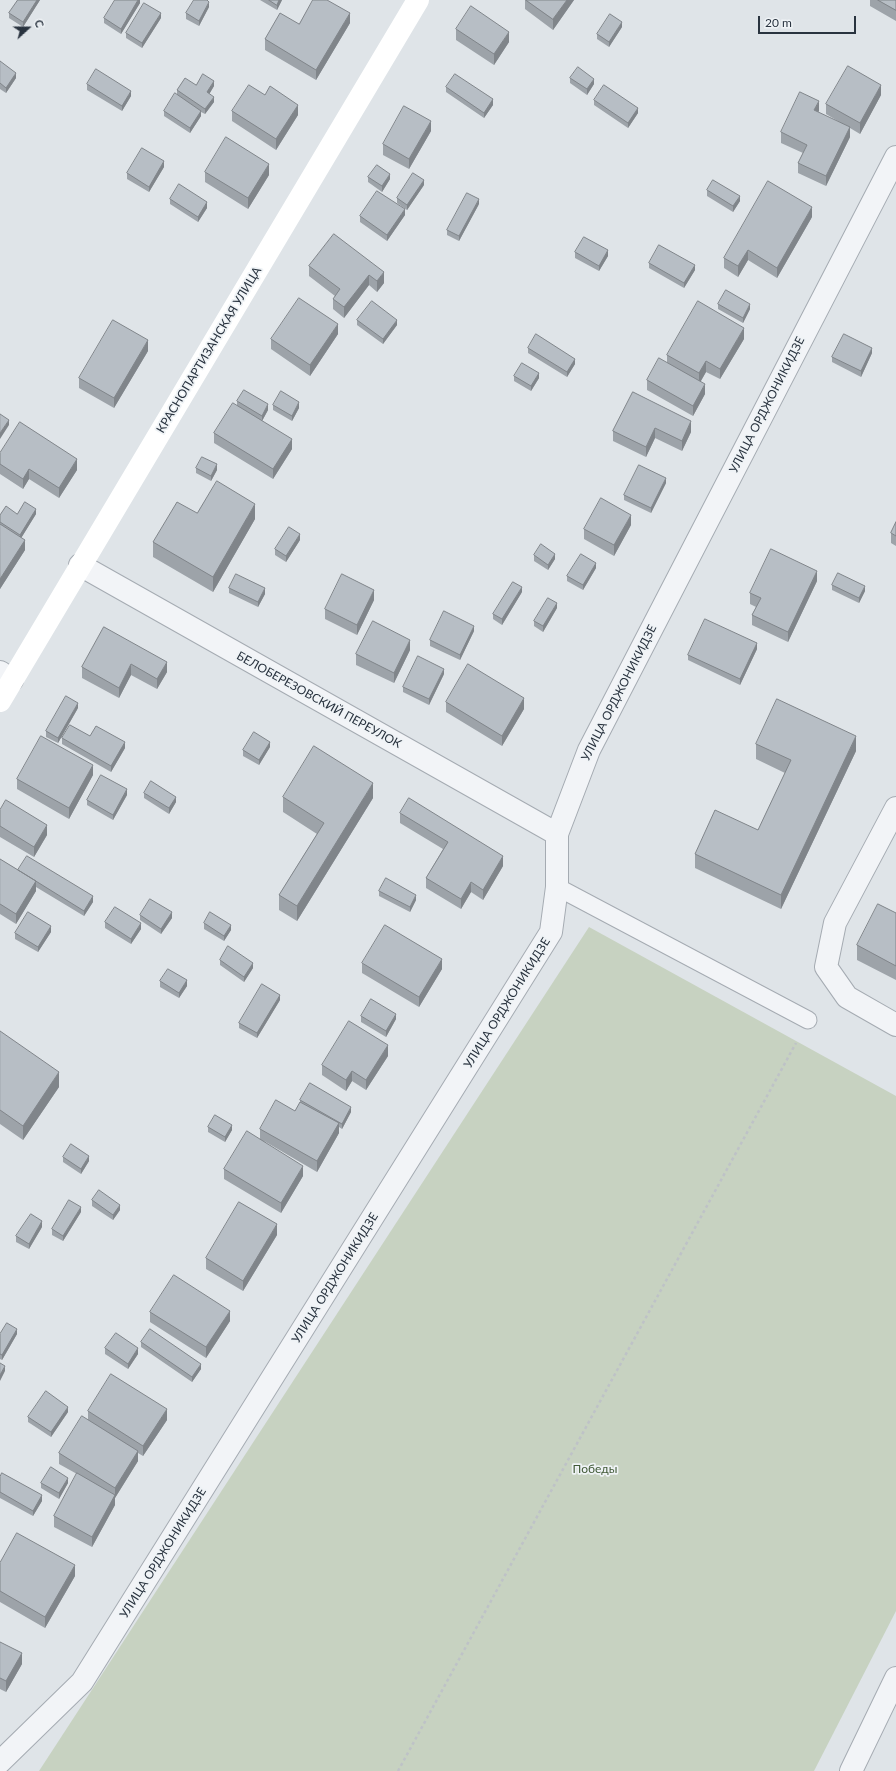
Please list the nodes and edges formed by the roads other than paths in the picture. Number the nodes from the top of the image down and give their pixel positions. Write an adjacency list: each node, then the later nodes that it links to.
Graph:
1 (418, 0): 3 (street, КРАСНОПАРТИЗАНСКАЯ УЛИЦА)
2 (894, 167): 7 (street, УЛИЦА ОРДЖОНИКИДЗЕ)
3 (80, 565): 4 (street, КРАСНОПАРТИЗАНСКАЯ УЛИЦА); 7 (street, БЕЛОБЕРЕЗОВСКИЙ ПЕРЕУЛОК)
4 (6, 676): 5 (street, КРАСНОПАРТИЗАНСКАЯ УЛИЦА)
5 (0, 701)
6 (896, 808): 10 (street)
7 (557, 834): 8 (street, УЛИЦА ОРДЖОНИКИДЗЕ)
8 (557, 887): 9 (lane); 12 (street, УЛИЦА ОРДЖОНИКИДЗЕ)
9 (808, 1020)
10 (896, 1024)
11 (896, 1678): 13 (street)
12 (0, 1762)
13 (852, 1771)

